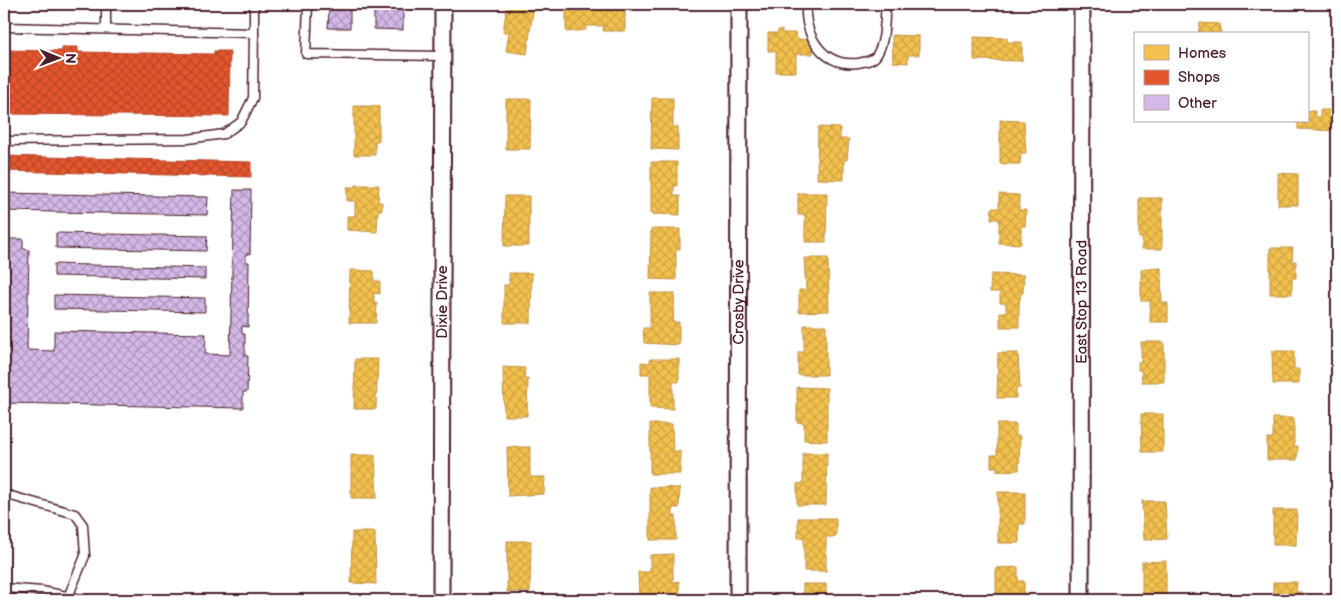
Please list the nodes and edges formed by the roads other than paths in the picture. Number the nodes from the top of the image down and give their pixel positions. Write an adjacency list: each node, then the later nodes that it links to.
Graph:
1 (106, 4): 10 (lane)
2 (254, 4): 11 (lane)
3 (308, 4): 12 (lane)
4 (443, 4): 12 (street, Dixie Drive)
5 (739, 4): 19 (street, Crosby Drive)
6 (806, 4): 7 (lane)
7 (886, 4)
8 (1082, 4): 20 (street, East Stop 13 Road)
9 (4, 27): 10 (lane)
10 (106, 29): 11 (lane)
11 (254, 33): 13 (lane)
12 (443, 56): 18 (street, Dixie Drive)
13 (4, 141)
14 (4, 494): 16 (lane)
15 (4, 588): 16 (lane)
16 (68, 597): 17 (lane)
17 (86, 600)
18 (441, 600)
19 (738, 600)
20 (1081, 600)

